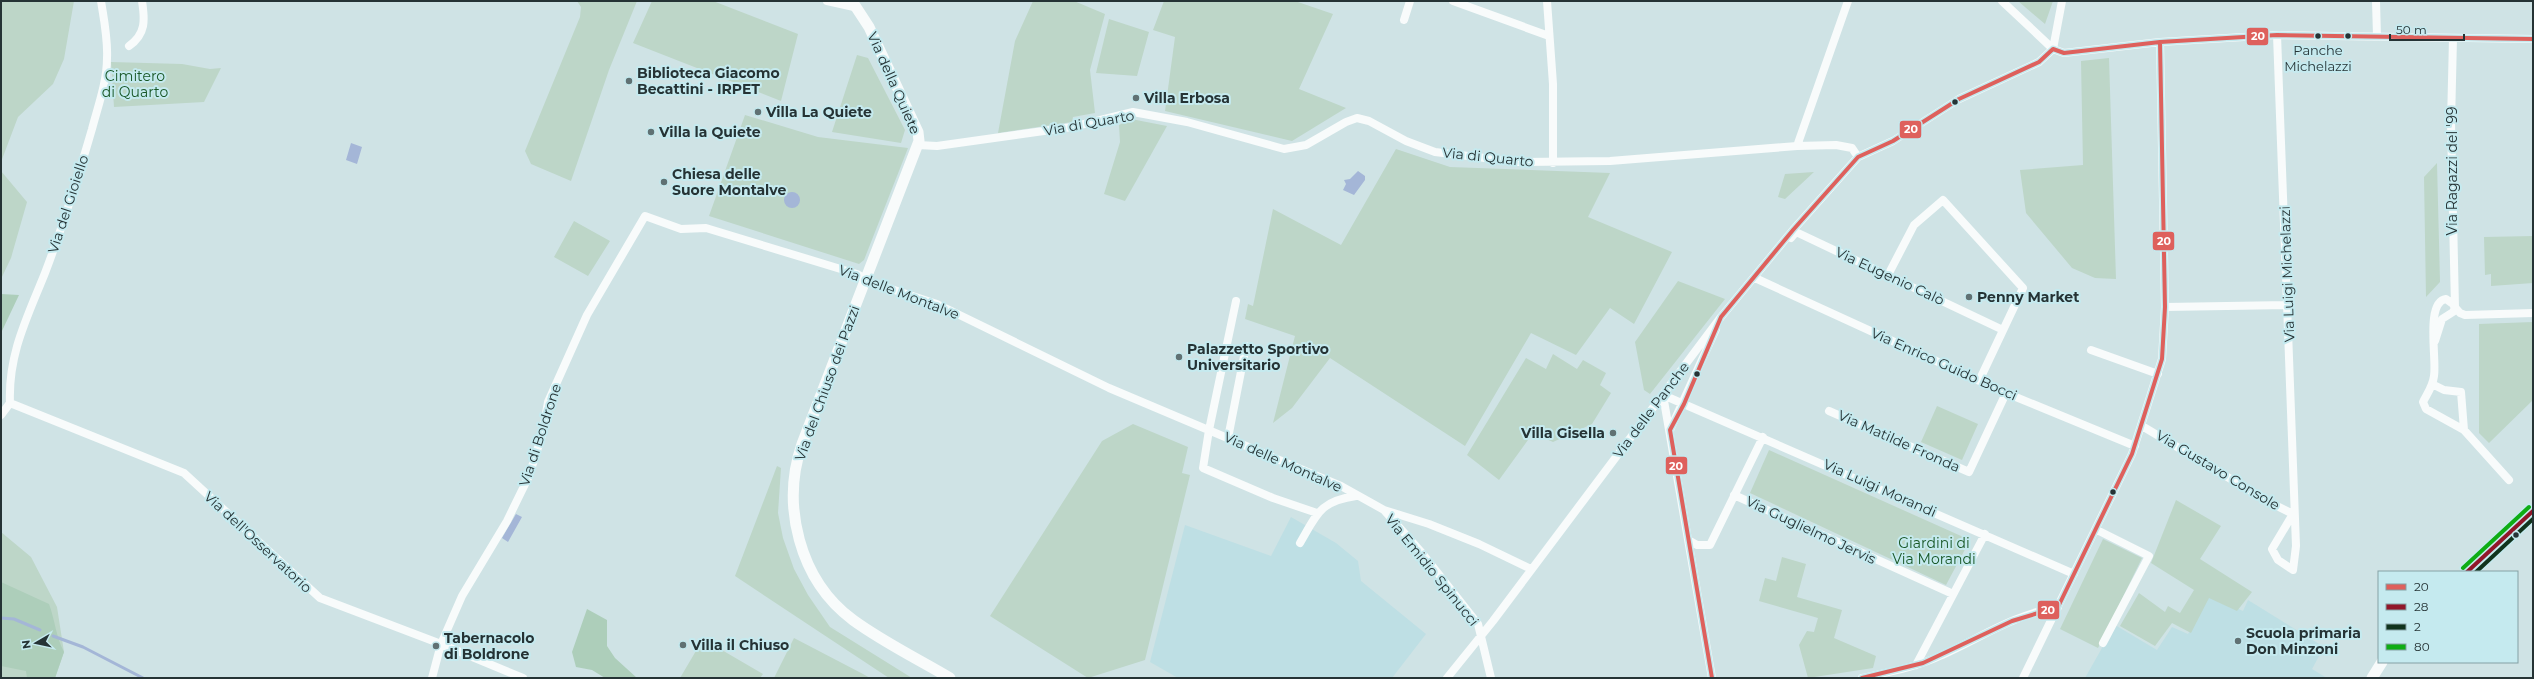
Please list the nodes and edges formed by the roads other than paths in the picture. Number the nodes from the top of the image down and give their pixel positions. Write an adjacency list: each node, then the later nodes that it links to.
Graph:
1 (101, 1): 46 (street, Via del Gioiello)
2 (142, 1): 20 (street)
3 (828, 1): 11 (street)
4 (1410, 1): 13 (street)
5 (1453, 1): 12 (street)
6 (1548, 1): 15 (street)
7 (1848, 1): 23 (street)
8 (2002, 1): 21 (street)
9 (2062, 1): 21 (street)
10 (2376, 1): 16 (street)
11 (853, 4): 22 (main road, Via della Quiete)
12 (1468, 4): 15 (street)
13 (1404, 20)
14 (2277, 35): 16 (street); 19 (street); 32 (street, Via Luigi Michelazzi)
15 (1549, 36): 25 (street)
16 (2377, 36): 17 (street)
17 (2453, 38): 18 (street); 33 (street, Via Ragazzi del '99)
18 (2533, 39)
19 (2160, 42): 21 (street); 34 (street)
20 (129, 46)
21 (2053, 49): 24 (street, Via delle Panche)
22 (918, 145): 25 (street, Via di Quarto); 30 (main road, Via della Quiete)
23 (1797, 146): 24 (street, Via di Quarto); 25 (street, Via di Quarto)
24 (1858, 157): 27 (street, Via delle Panche)
25 (1553, 162)
26 (645, 216): 30 (street, Via delle Montalve); 75 (street, Via di Boldrone)
27 (1781, 245): 28 (street, Via Eugenio Calò); 29 (street, Via delle Panche)
28 (1888, 275): 37 (street, Via Eugenio Calò); 37 (street)
29 (1755, 278): 36 (street, Via delle Panche); 42 (street, Via Enrico Guido Bocci)
30 (866, 279): 51 (street, Via delle Montalve); 80 (main road, Via del Chiuso dei Pazzi)
31 (1236, 301): 51 (street)
32 (2288, 305): 34 (street); 63 (street, Via Luigi Michelazzi)
33 (2454, 305): 35 (street); 38 (street); 38 (street)
34 (2165, 307): 41 (street)
35 (2533, 313)
36 (1721, 317): 45 (street, Via delle Panche); 47 (street)
37 (2003, 330): 42 (street)
38 (2435, 341): 43 (street)
39 (1246, 346): 55 (street)
40 (2091, 350): 41 (street)
41 (2158, 374): 50 (street)
42 (1980, 379): 44 (street, Via Enrico Guido Bocci)
43 (2432, 384): 53 (street); 53 (street)
44 (2006, 393): 48 (street, Via Matilde Fronda); 56 (street, Via Enrico Guido Bocci)
45 (1663, 395): 47 (street, Via Luigi Morandi); 52 (street); 68 (street, Via delle Panche)
46 (10, 404): 49 (street); 75 (street, Via dell'Osservatorio)
47 (1684, 404): 52 (street); 54 (street, Via Luigi Morandi)
48 (1829, 411)
49 (1, 414)
50 (2142, 426): 56 (street); 63 (street, Via Gustavo Console)
51 (1209, 430): 55 (street, Via delle Montalve); 62 (street, Via delle Montalve)
52 (1670, 430): 66 (street)
53 (2464, 430): 57 (street)
54 (1763, 437): 58 (street); 65 (street, Via Luigi Morandi)
55 (1228, 438): 59 (street, Via delle Montalve)
56 (2135, 446): 64 (street)
57 (2509, 480)
58 (1734, 495): 66 (street); 71 (street, Via Guglielmo Jervis)
59 (1356, 496): 60 (street, Via delle Montalve); 62 (street, Via delle Montalve)
60 (1384, 510): 68 (street, Via delle Montalve); 73 (street, Via Emidio Spinucci)
61 (2533, 510): 69 (main road)
62 (1318, 513): 67 (street)
63 (2293, 514): 63 (street, Via Luigi Michelazzi)
64 (2096, 530): 70 (street); 74 (street)
65 (1985, 534): 70 (street, Via Luigi Morandi); 71 (street)
66 (1690, 541): 83 (street)
67 (1300, 543)
68 (1531, 569): 73 (street, Via delle Panche)
69 (2468, 571)
70 (2074, 574): 72 (street)
71 (1953, 594): 77 (street)
72 (2058, 607): 77 (street); 85 (street)
73 (1481, 634): 81 (street, Via delle Panche); 82 (street, Via Emidio Spinucci)
74 (2103, 643)
75 (441, 644): 78 (street, Via di Boldrone); 79 (street, Via dell'Osservatorio)
76 (2381, 663): 86 (main road)
77 (1916, 665): 84 (street)
78 (432, 678)
79 (523, 678)
80 (950, 678)
81 (1447, 678)
82 (1491, 678)
83 (1712, 678)
84 (1862, 678)
85 (2023, 678)
86 (2372, 678)

